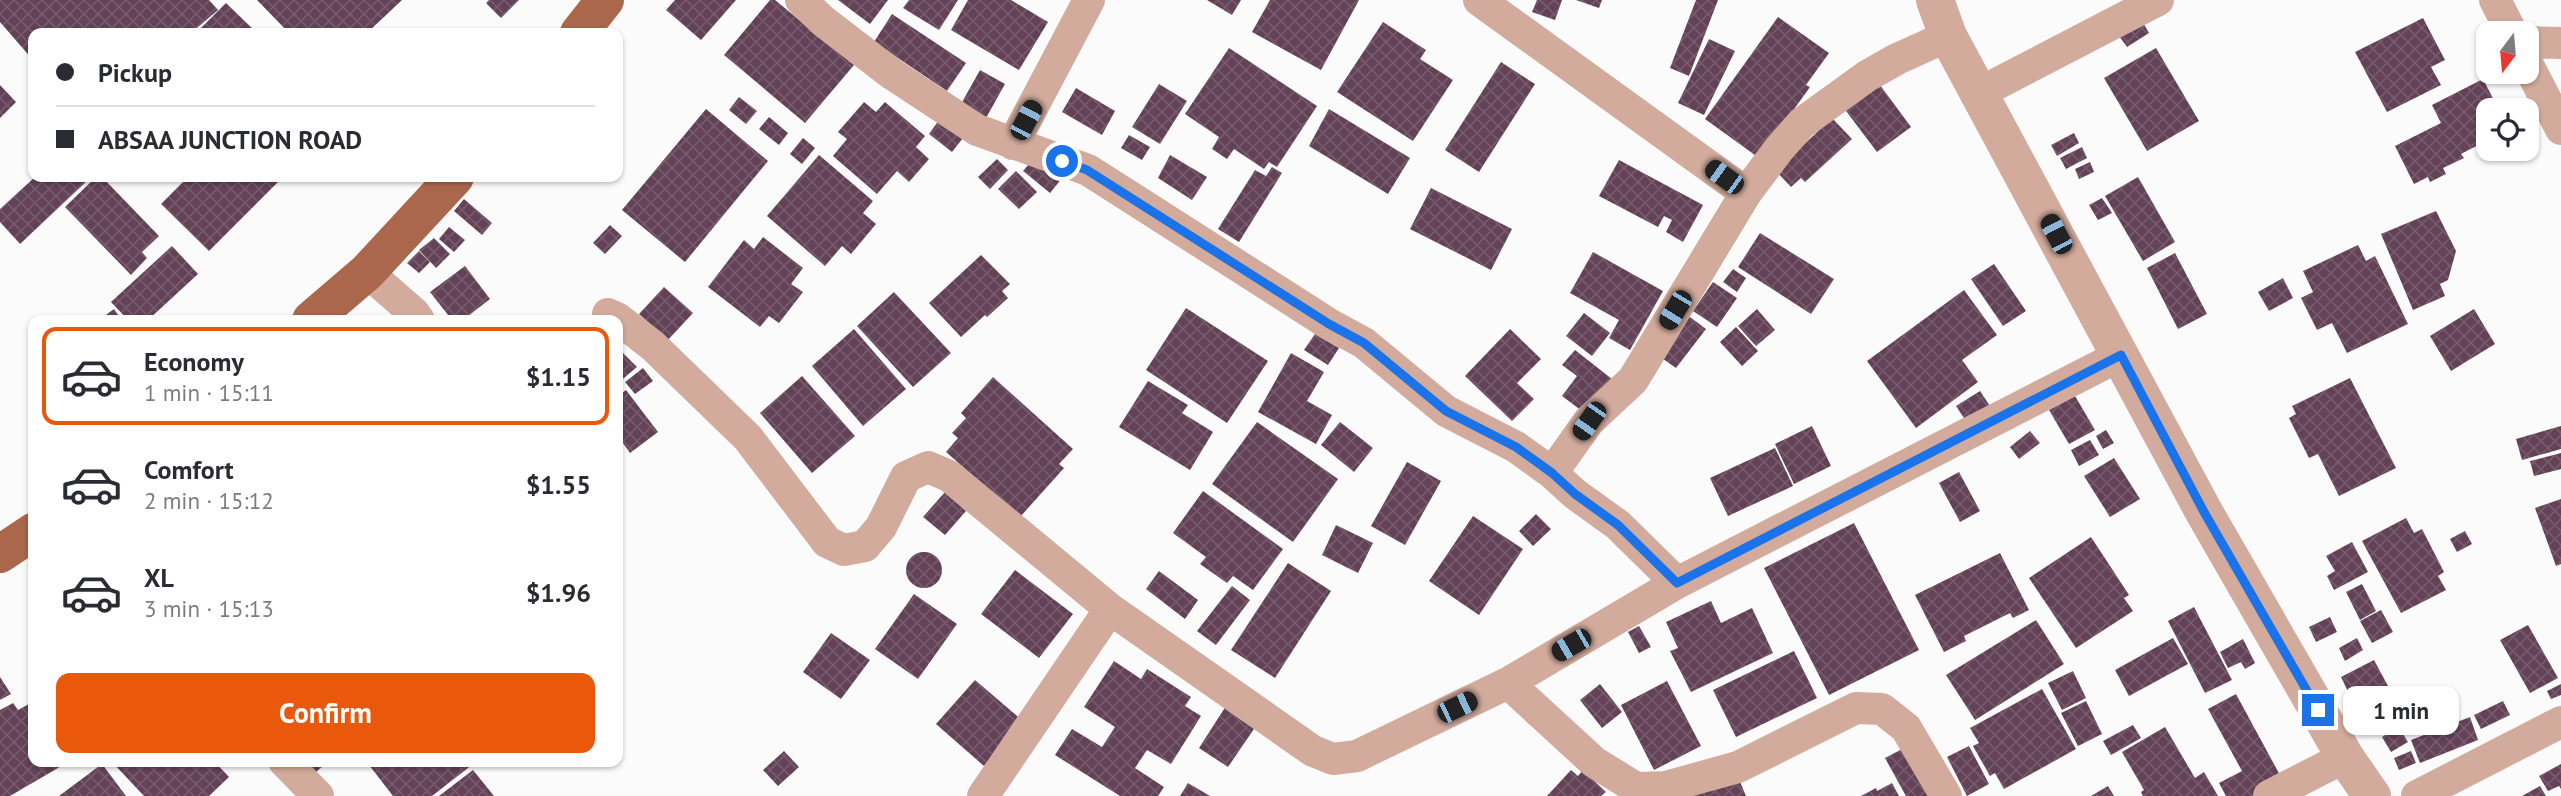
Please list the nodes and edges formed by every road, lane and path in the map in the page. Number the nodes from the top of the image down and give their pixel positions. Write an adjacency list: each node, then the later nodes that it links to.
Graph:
1 (606, 0): 9 (main road)
2 (801, 0): 16 (street)
3 (1088, 0): 16 (street)
4 (1479, 0): 18 (street)
5 (1935, 0): 10 (street)
6 (2158, 0): 14 (street)
7 (2495, 0): 8 (street)
8 (2506, 21)
9 (583, 28)
10 (1948, 36): 14 (street); 18 (street)
11 (2539, 42): 12 (street)
12 (2561, 43)
13 (2539, 84): 15 (street)
14 (1979, 93): 23 (street)
15 (2559, 119)
16 (1013, 144): 24 (street)
17 (450, 182): 19 (main road)
18 (1746, 193): 24 (street)
19 (367, 272): 20 (main road); 21 (street)
20 (317, 315)
21 (415, 315)
22 (623, 323): 28 (street)
23 (2121, 355): 27 (street); 31 (street)
24 (1552, 473): 27 (street)
25 (28, 535): 26 (main road)
26 (0, 554)
27 (1677, 583): 29 (street)
28 (1110, 608): 29 (street); 34 (street)
29 (1508, 683): 35 (street)
30 (2561, 722): 38 (street)
31 (2345, 757): 36 (street); 37 (street)
32 (290, 767): 33 (street)
33 (318, 796)
34 (983, 796)
35 (1946, 796)
36 (2269, 796)
37 (2372, 796)
38 (2417, 796)

